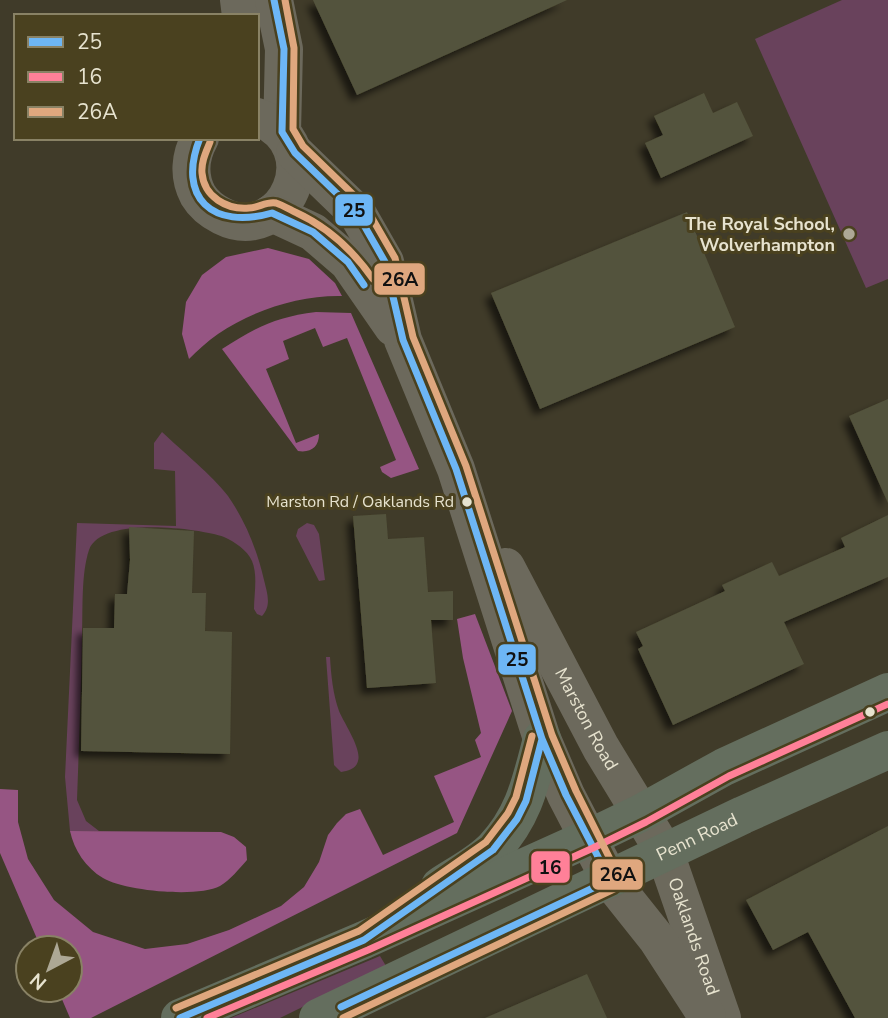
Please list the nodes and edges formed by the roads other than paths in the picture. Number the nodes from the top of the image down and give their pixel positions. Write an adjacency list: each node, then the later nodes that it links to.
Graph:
1 (274, 0): 2 (street)
2 (278, 134): 4 (street); 5 (street, Marston Road)
3 (199, 140): 4 (street)
4 (272, 213): 5 (street, Marston Road)
5 (403, 340): 6 (street, Marston Road)
6 (456, 469): 8 (street, Marston Road); 10 (street, Marston Road)
7 (888, 692): 10 (highway)
8 (542, 739): 11 (street, Marston Road); 14 (highway)
9 (888, 750): 12 (highway, Penn Road)
10 (641, 813): 11 (highway); 12 (street, Marston Road)
11 (589, 838): 13 (street, Marston Road); 14 (highway)
12 (665, 853): 13 (highway, Penn Road); 18 (street, Oaklands Road)
13 (610, 880): 16 (highway, Penn Road); 17 (street, Oaklands Road)
14 (364, 940): 15 (highway)
15 (180, 1018)
16 (318, 1018)
17 (708, 1018)
18 (722, 1018)

